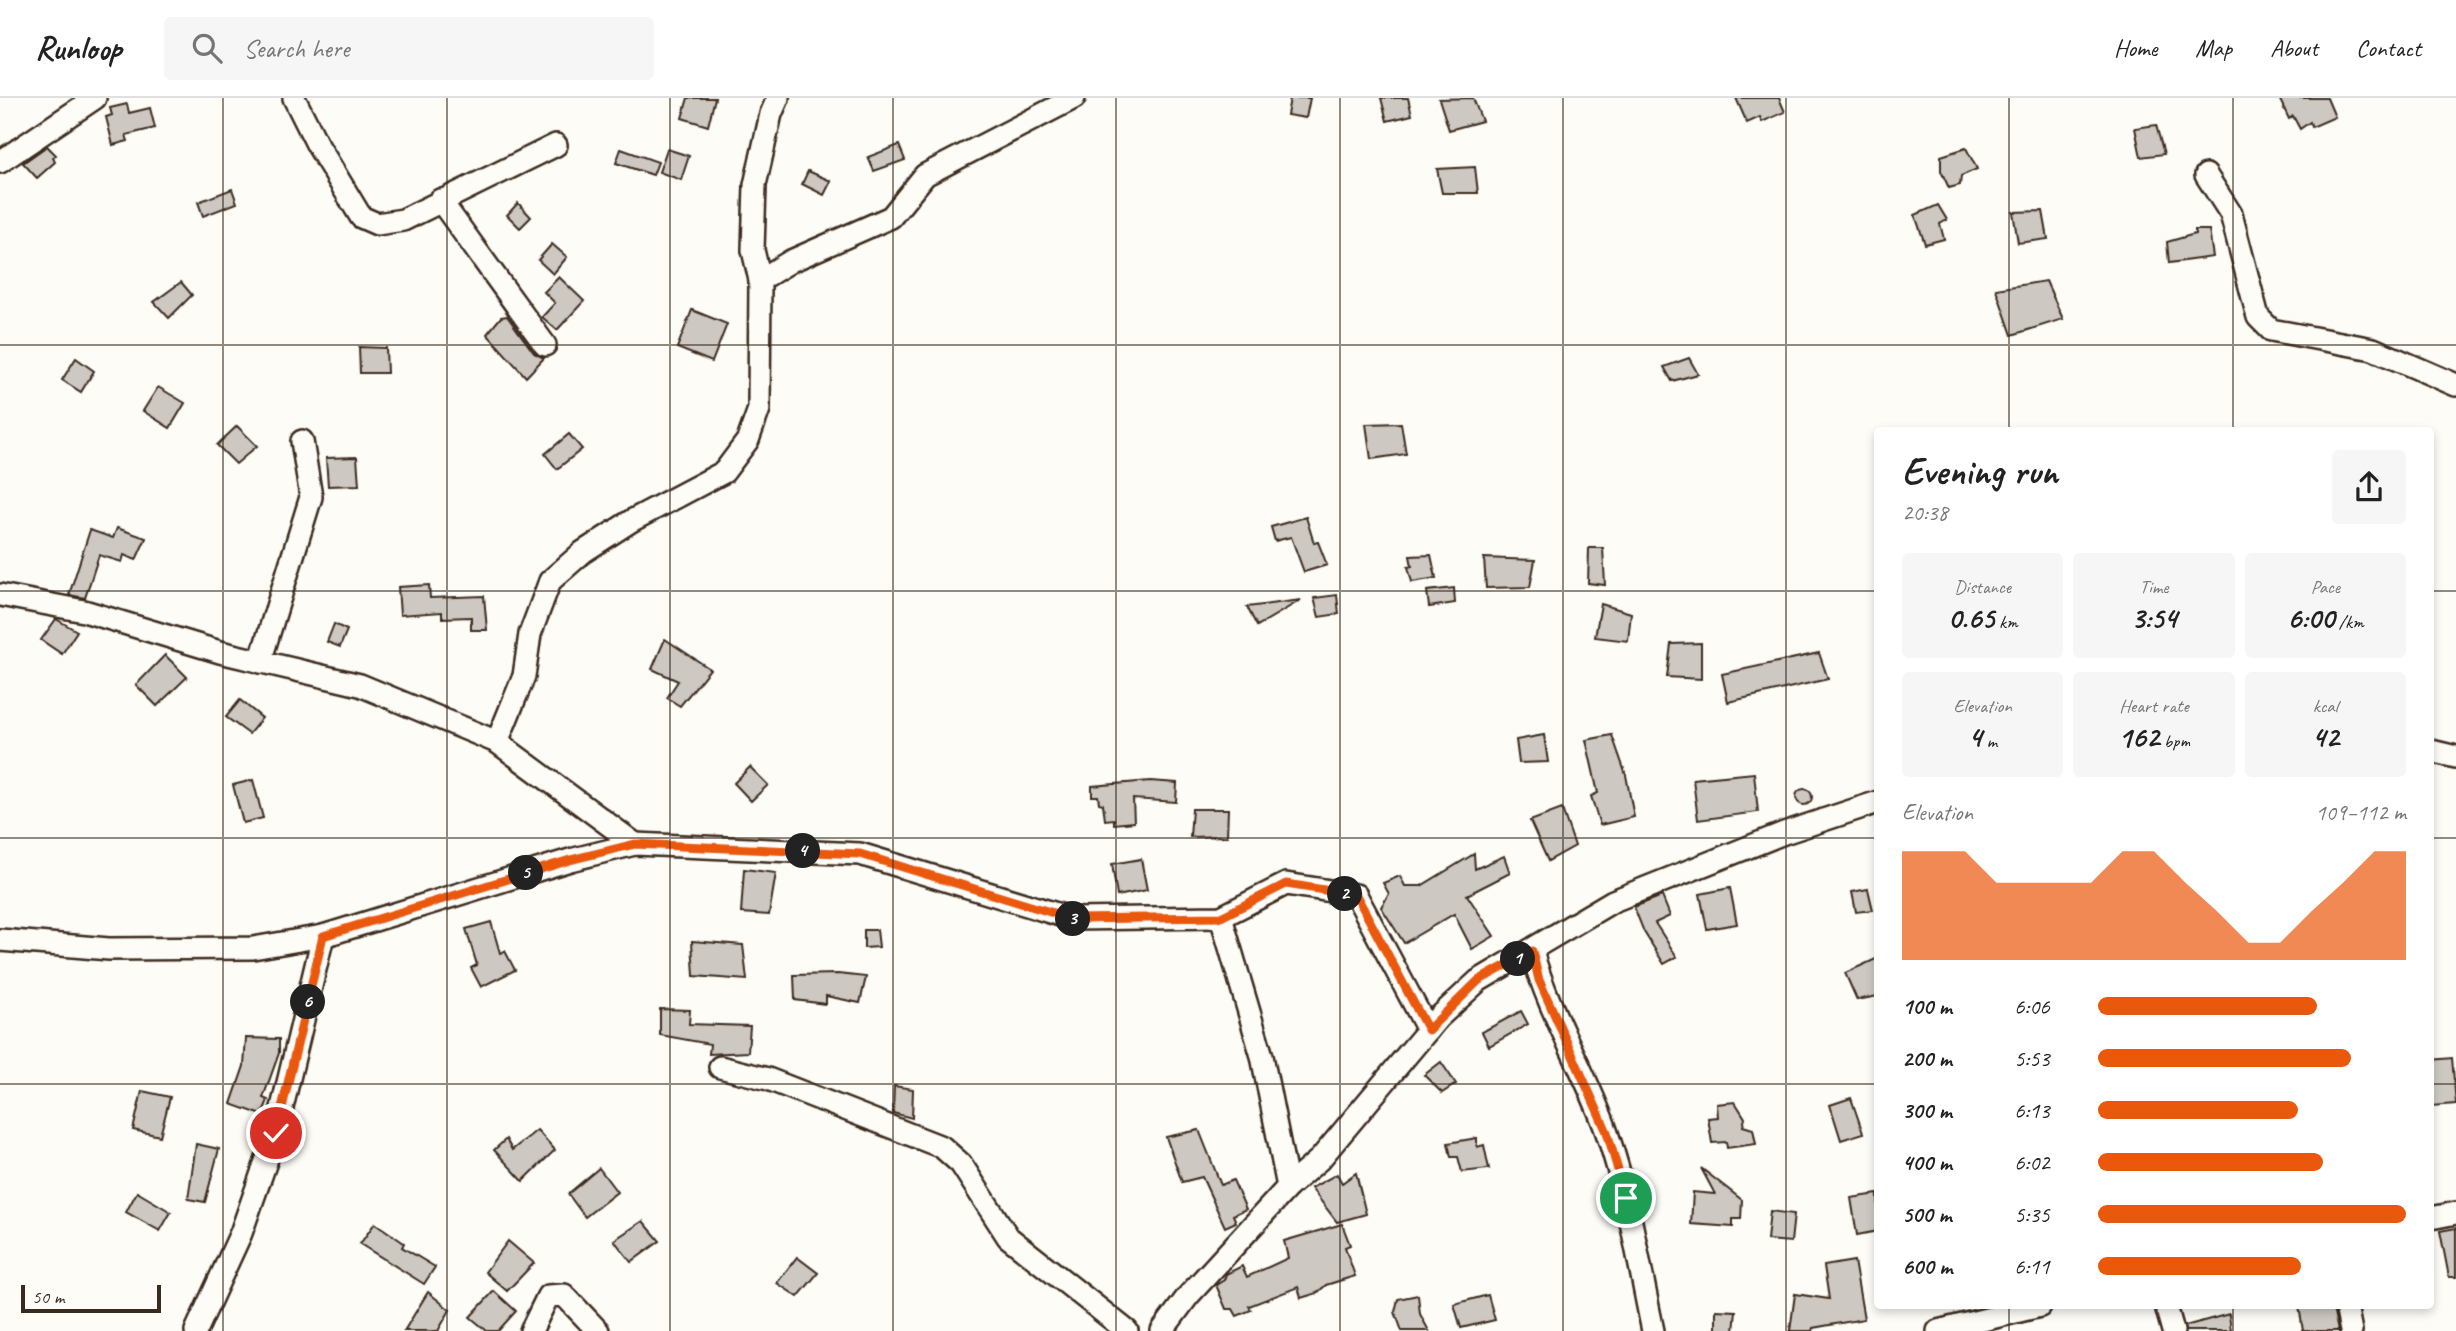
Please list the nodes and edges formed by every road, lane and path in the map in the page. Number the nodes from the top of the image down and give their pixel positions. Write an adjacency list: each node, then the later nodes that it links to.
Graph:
1 (95, 98): 6 (street)
2 (294, 98): 8 (street)
3 (778, 98): 9 (street)
4 (1074, 98): 9 (street)
5 (556, 145): 8 (street)
6 (0, 162)
7 (2206, 175): 11 (street)
8 (440, 200): 10 (street)
9 (760, 280): 15 (street)
10 (545, 345)
11 (2456, 385)
12 (302, 441): 14 (street)
13 (0, 595): 14 (street)
14 (260, 662): 15 (street)
15 (497, 742): 19 (street)
16 (2434, 752): 17 (street)
17 (2456, 757)
18 (1874, 803): 23 (street)
19 (635, 844): 20 (street); 21 (street)
20 (1221, 917): 24 (street); 26 (street)
21 (323, 936): 22 (street); 32 (street)
22 (0, 940)
23 (1532, 951): 24 (street); 37 (street)
24 (1428, 1030): 26 (street)
25 (720, 1067): 35 (street)
26 (1288, 1187): 36 (street)
27 (2456, 1213): 28 (street)
28 (2434, 1217)
29 (2167, 1309): 39 (street)
30 (2347, 1309): 40 (street)
31 (2028, 1316): 38 (street)
32 (196, 1331)
33 (531, 1331): 34 (street)
34 (598, 1331)
35 (1127, 1331)
36 (1162, 1331)
37 (1653, 1331)
38 (1938, 1331)
39 (2173, 1331)
40 (2351, 1331)

